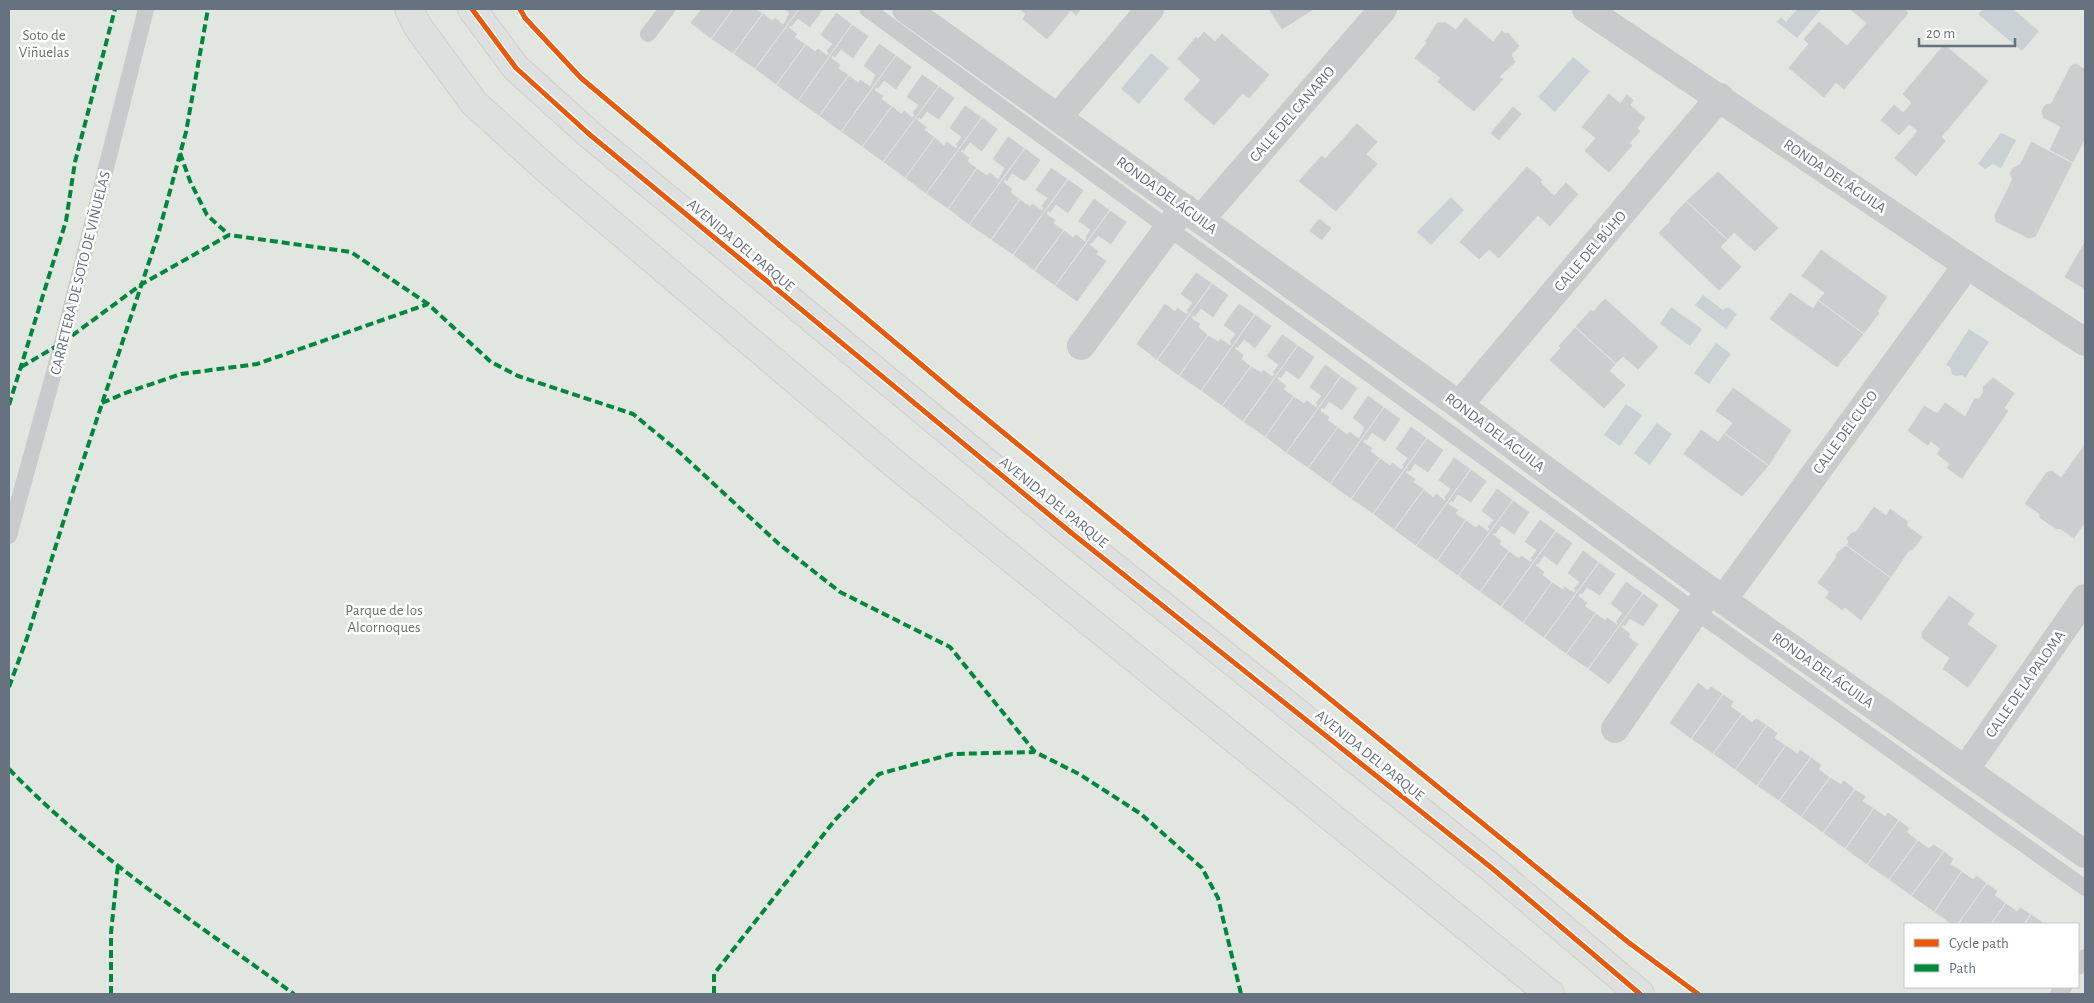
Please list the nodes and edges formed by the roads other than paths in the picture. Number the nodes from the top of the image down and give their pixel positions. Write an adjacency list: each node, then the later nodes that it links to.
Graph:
1 (146, 9): 19 (lane, CARRETERA DE SOTO DE VIÑUELAS)
2 (409, 9): 26 (street)
3 (472, 9): 27 (street, AVENIDA DEL PARQUE)
4 (667, 9): 10 (lane)
5 (867, 9): 14 (lane)
6 (906, 9): 12 (street, RONDA DEL ÁGUILA)
7 (1150, 9): 12 (street)
8 (1383, 9): 13 (street, CALLE DEL CANARIO)
9 (1586, 9): 11 (street, RONDA DEL ÁGUILA)
10 (648, 34)
11 (1720, 97): 15 (street, RONDA DEL ÁGUILA); 18 (street, CALLE DEL BÚHO)
12 (1058, 117): 13 (street, RONDA DEL ÁGUILA)
13 (1192, 213): 14 (street, CALLE DEL CANARIO); 18 (street, RONDA DEL ÁGUILA)
14 (1168, 229): 17 (street, CALLE DEL CANARIO); 21 (lane)
15 (1967, 265): 16 (street, RONDA DEL ÁGUILA); 21 (street, CALLE DEL CUCO)
16 (2085, 342)
17 (1081, 346)
18 (1459, 405): 21 (street, RONDA DEL ÁGUILA)
19 (9, 536)
20 (2085, 598): 23 (street, CALLE DE LA PALOMA)
21 (1709, 600): 22 (street, CALLE DEL CUCO); 23 (street, RONDA DEL ÁGUILA); 25 (lane)
22 (1615, 729)
23 (1965, 770): 24 (street, RONDA DEL ÁGUILA)
24 (2085, 854)
25 (2085, 888)
26 (1550, 994)
27 (1640, 994)

